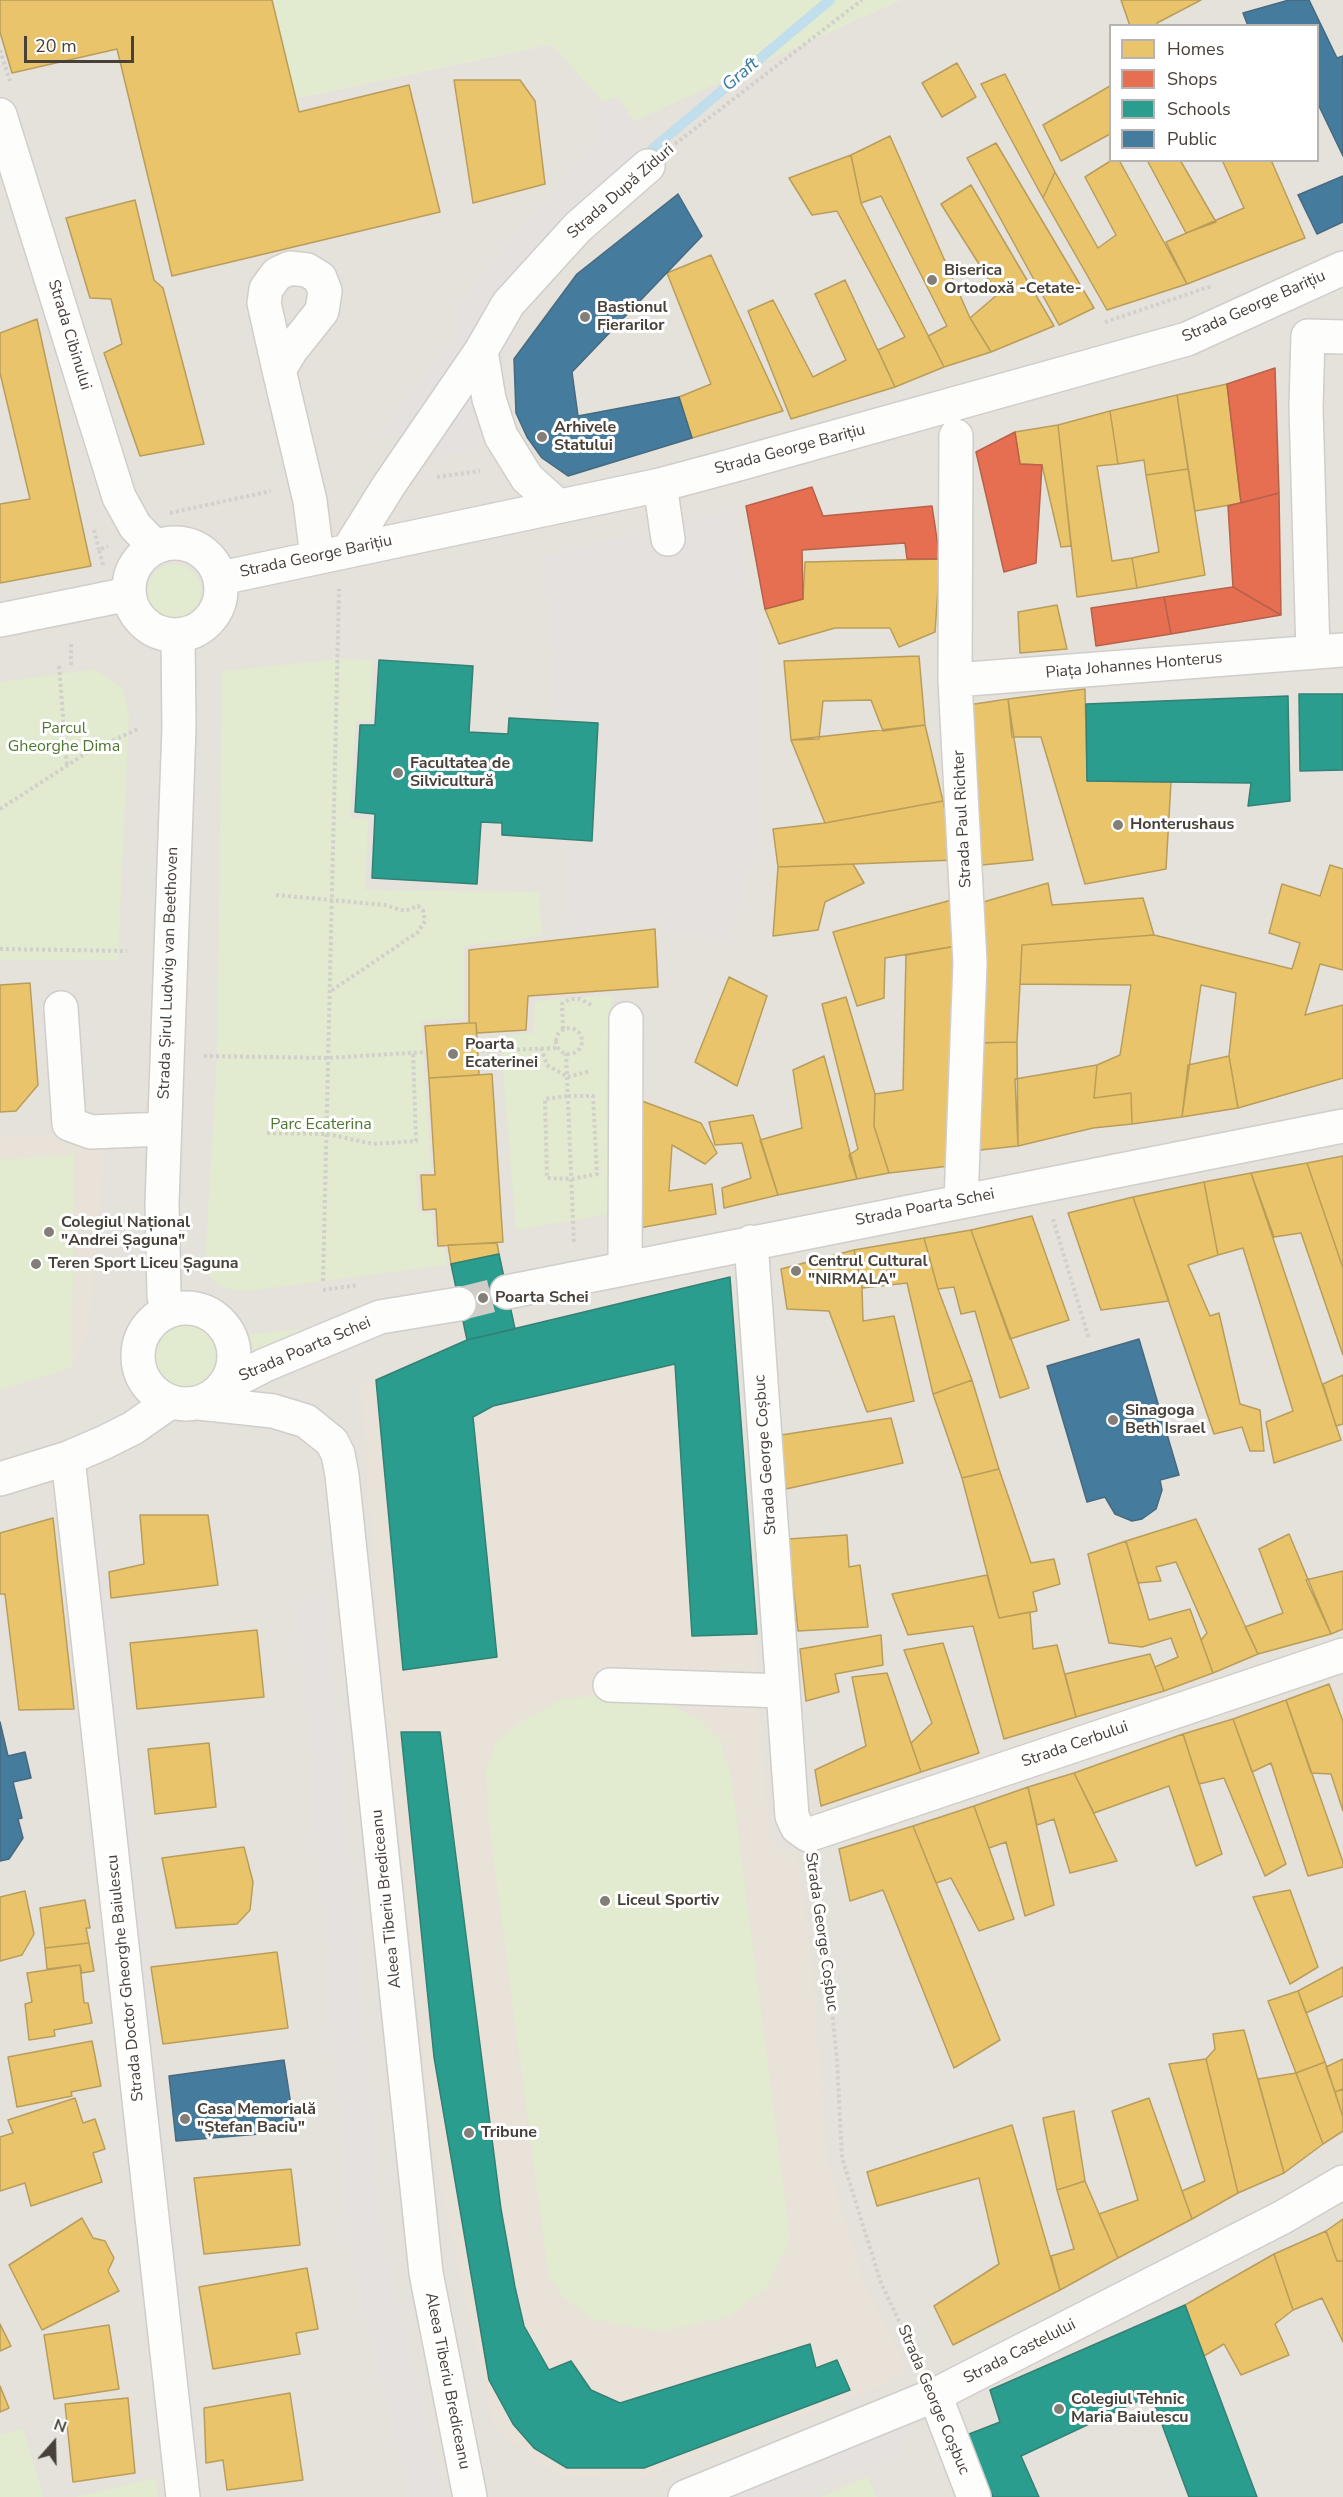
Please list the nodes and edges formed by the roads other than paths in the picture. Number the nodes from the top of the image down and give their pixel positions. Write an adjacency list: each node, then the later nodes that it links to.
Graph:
1 (0, 115): 10 (street, Strada Cibinului)
2 (648, 166): 5 (street, Strada După Ziduri)
3 (1343, 268): 8 (street, Strada George Barițiu)
4 (1343, 337): 18 (street, Piața Johannes Honterus)
5 (481, 351): 9 (street); 12 (street, Strada După Ziduri)
6 (279, 370): 13 (street)
7 (956, 436): 19 (street, Strada Paul Richter)
8 (660, 485): 9 (street, Strada George Barițiu); 11 (street)
9 (558, 506): 12 (street, Strada George Barițiu)
10 (145, 537): 14 (street); 15 (street)
11 (668, 539)
12 (349, 549): 13 (street, Strada George Barițiu)
13 (318, 556): 14 (street, Strada George Barițiu)
14 (220, 578): 17 (street)
15 (129, 594): 16 (street); 17 (street)
16 (0, 620)
17 (178, 636): 23 (street, Strada Șirul Ludwig van Beethoven)
18 (1328, 651): 19 (street, Piața Johannes Honterus)
19 (955, 680): 24 (street, Strada Paul Richter)
20 (61, 1008): 23 (street)
21 (611, 1014): 26 (street)
22 (1343, 1126): 24 (street, Strada Poarta Schei)
23 (163, 1129): 29 (street, Strada Șirul Ludwig van Beethoven)
24 (961, 1202): 25 (street, Strada Poarta Schei)
25 (751, 1242): 26 (street, Strada Poarta Schei); 35 (street, Strada George Coșbuc)
26 (625, 1267): 27 (street, Strada Poarta Schei)
27 (507, 1292)
28 (459, 1304): 30 (street, Strada Poarta Schei)
29 (167, 1311): 30 (street); 30 (street)
30 (198, 1397): 31 (street, Strada Poarta Schei); 40 (street, Aleea Tiberiu Brediceanu)
31 (69, 1458): 32 (street, Strada Poarta Schei); 39 (street, Strada Doctor Gheorghe Baiulescu)
32 (0, 1479)
33 (1343, 1656): 36 (street, Strada Cerbului)
34 (610, 1685): 35 (street)
35 (783, 1691): 36 (street, Strada George Coșbuc)
36 (808, 1835)
37 (1343, 2182): 38 (street, Strada Castelului)
38 (935, 2396): 41 (street, Strada Castelului); 42 (street, Strada George Coșbuc)
39 (183, 2497)
40 (470, 2497)
41 (685, 2497)
42 (974, 2497)

